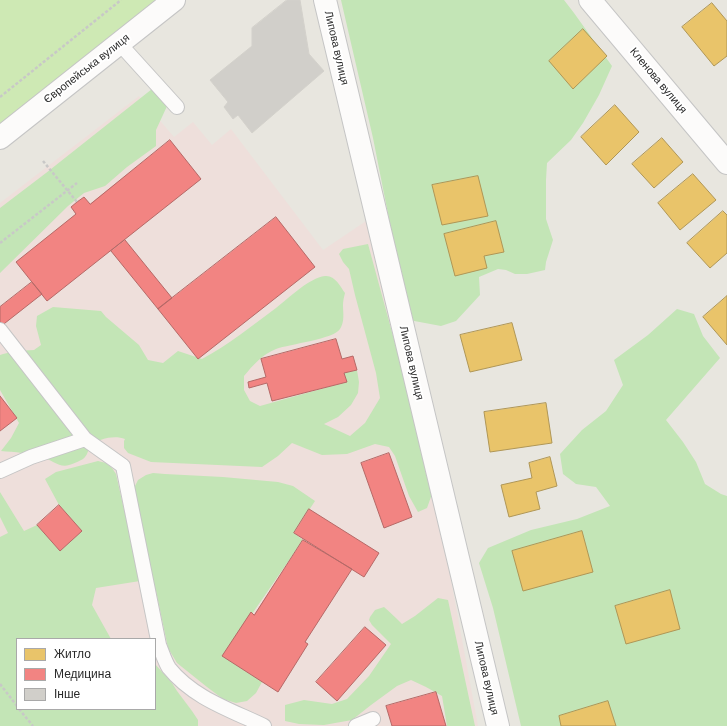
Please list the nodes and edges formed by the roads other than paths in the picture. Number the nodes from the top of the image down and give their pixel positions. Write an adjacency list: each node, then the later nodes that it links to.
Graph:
1 (174, 0): 4 (street, Європейська вулиця)
2 (325, 0): 14 (street, Липова вулиця)
3 (590, 0): 7 (street, Кленова вулиця)
4 (119, 43): 5 (lane); 6 (street, Європейська вулиця)
5 (177, 107)
6 (0, 138)
7 (727, 163)
8 (0, 330): 9 (lane)
9 (85, 439): 10 (lane); 12 (lane)
10 (0, 471)
11 (373, 719): 13 (lane)
12 (264, 726)
13 (356, 726)
14 (498, 726)

